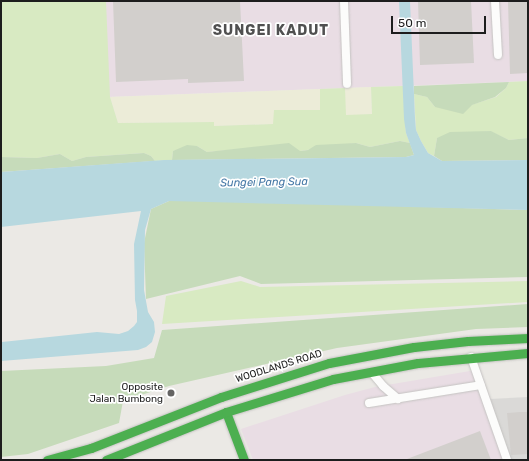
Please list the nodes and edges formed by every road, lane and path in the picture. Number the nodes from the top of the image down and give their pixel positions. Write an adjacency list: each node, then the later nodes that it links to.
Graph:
1 (344, 1): 4 (lane)
2 (494, 1): 3 (lane)
3 (498, 55)
4 (347, 84)
5 (528, 338): 13 (main road, WOODLANDS ROAD)
6 (528, 353): 7 (main road)
7 (471, 357): 8 (main road); 9 (lane)
8 (371, 372): 10 (lane); 12 (main road)
9 (481, 385): 10 (lane); 16 (lane)
10 (398, 399): 11 (lane)
11 (369, 403)
12 (226, 412): 14 (main road); 15 (main road)
13 (47, 460)
14 (106, 460)
15 (244, 460)
16 (507, 460)

